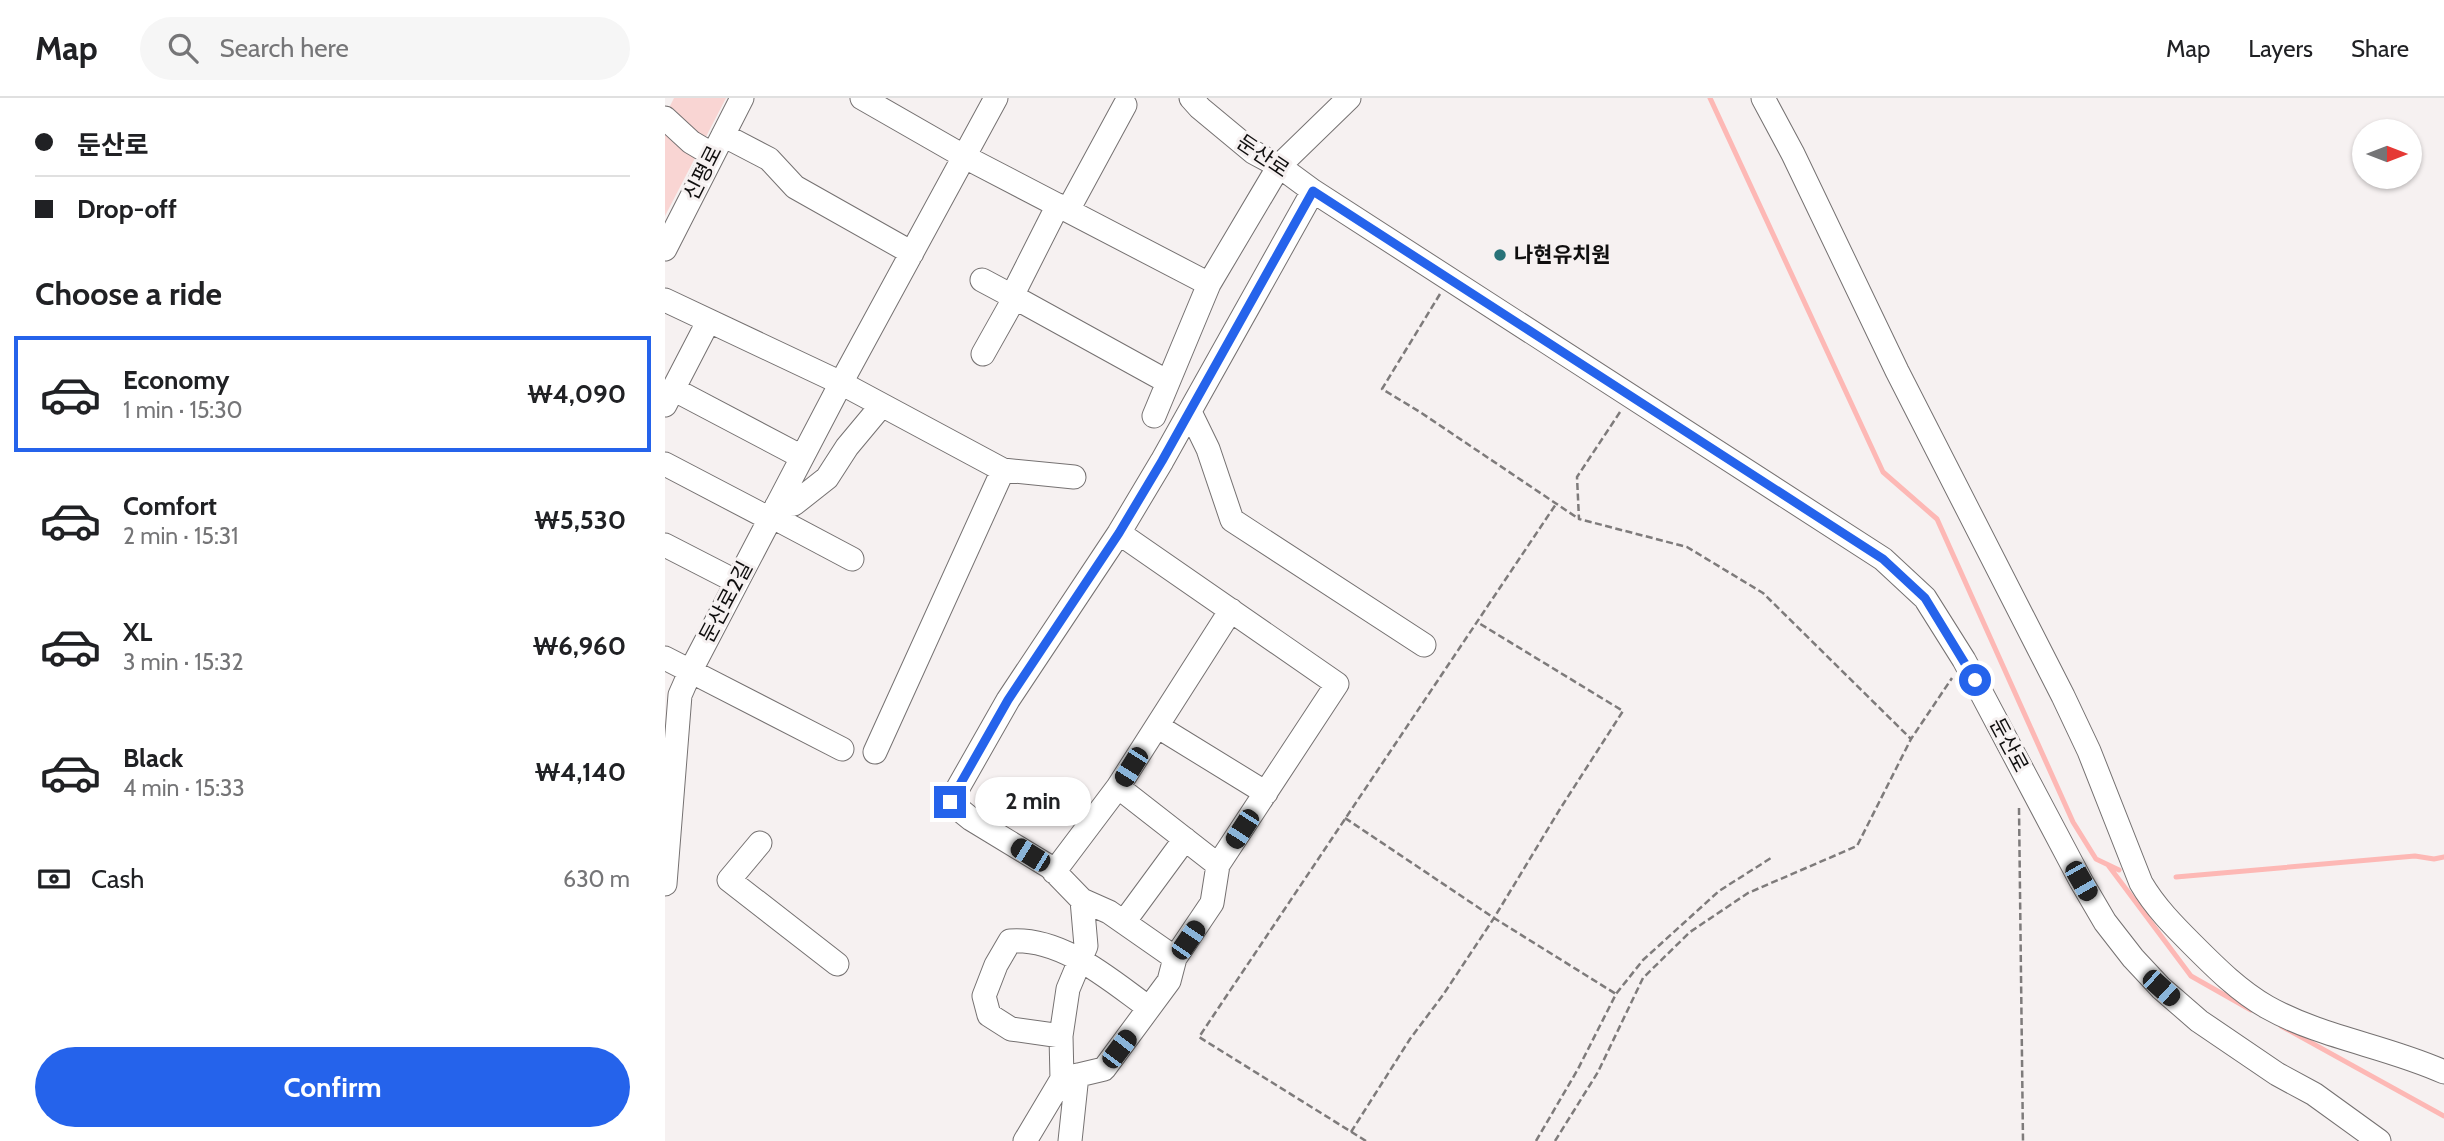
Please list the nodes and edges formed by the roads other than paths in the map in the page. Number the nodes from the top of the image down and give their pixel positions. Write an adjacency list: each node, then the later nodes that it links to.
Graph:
1 (742, 98): 10 (street, 신평로)
2 (996, 98): 11 (street, 둔산로2길)
3 (1191, 98): 8 (street, 둔산로)
4 (1349, 98): 12 (street)
5 (1763, 98): 59 (street)
6 (870, 102): 11 (street)
7 (1125, 105): 14 (street)
8 (1216, 108): 12 (street, 둔산로)
9 (665, 118): 10 (street)
10 (718, 145): 15 (street, 신평로); 16 (street)
11 (965, 157): 14 (street); 16 (street, 둔산로2길)
12 (1279, 166): 13 (street, 둔산로); 18 (street)
13 (1313, 191): 27 (street); 63 (street, 둔산로)
14 (1063, 208): 18 (street); 19 (street)
15 (665, 249)
16 (912, 253): 24 (street, 둔산로2길)
17 (982, 280): 19 (street)
18 (1209, 284): 23 (street)
19 (1013, 296): 22 (street); 23 (street)
20 (665, 300): 21 (street)
21 (708, 322): 24 (street); 25 (street)
22 (983, 354)
23 (1168, 382): 28 (street)
24 (841, 383): 26 (street); 29 (street, 둔산로2길)
25 (669, 397): 29 (street)
26 (882, 405): 31 (street); 33 (street)
27 (1189, 412): 34 (street); 39 (street)
28 (1154, 416)
29 (802, 457): 33 (street, 둔산로2길)
30 (665, 464): 33 (street)
31 (1003, 470): 32 (street); 44 (street)
32 (1073, 477)
33 (773, 514): 36 (street); 37 (street, 둔산로2길)
34 (1119, 533): 38 (street); 50 (street)
35 (665, 545): 37 (street)
36 (852, 559)
37 (737, 582): 41 (street, 둔산로2길)
38 (1231, 610): 42 (street); 46 (street)
39 (1424, 645)
40 (665, 658): 41 (street)
41 (691, 670): 43 (street); 51 (street, 둔산로2길)
42 (1157, 726): 45 (street); 46 (street)
43 (842, 749)
44 (875, 752)
45 (1118, 787): 47 (street); 50 (street)
46 (1266, 793): 49 (street)
47 (1185, 839): 49 (street); 53 (street)
48 (760, 843): 56 (street)
49 (1218, 865): 55 (street)
50 (1054, 872): 52 (street)
51 (665, 884)
52 (1082, 900): 53 (street); 54 (street)
53 (1124, 922): 55 (street)
54 (1081, 958): 57 (street); 58 (street); 58 (street)
55 (1175, 958): 57 (street)
56 (837, 964)
57 (1149, 1009): 60 (street)
58 (1061, 1036): 60 (street)
59 (2444, 1072)
60 (1070, 1077): 61 (street); 62 (street)
61 (1025, 1141)
62 (1070, 1141)
63 (2379, 1141)

